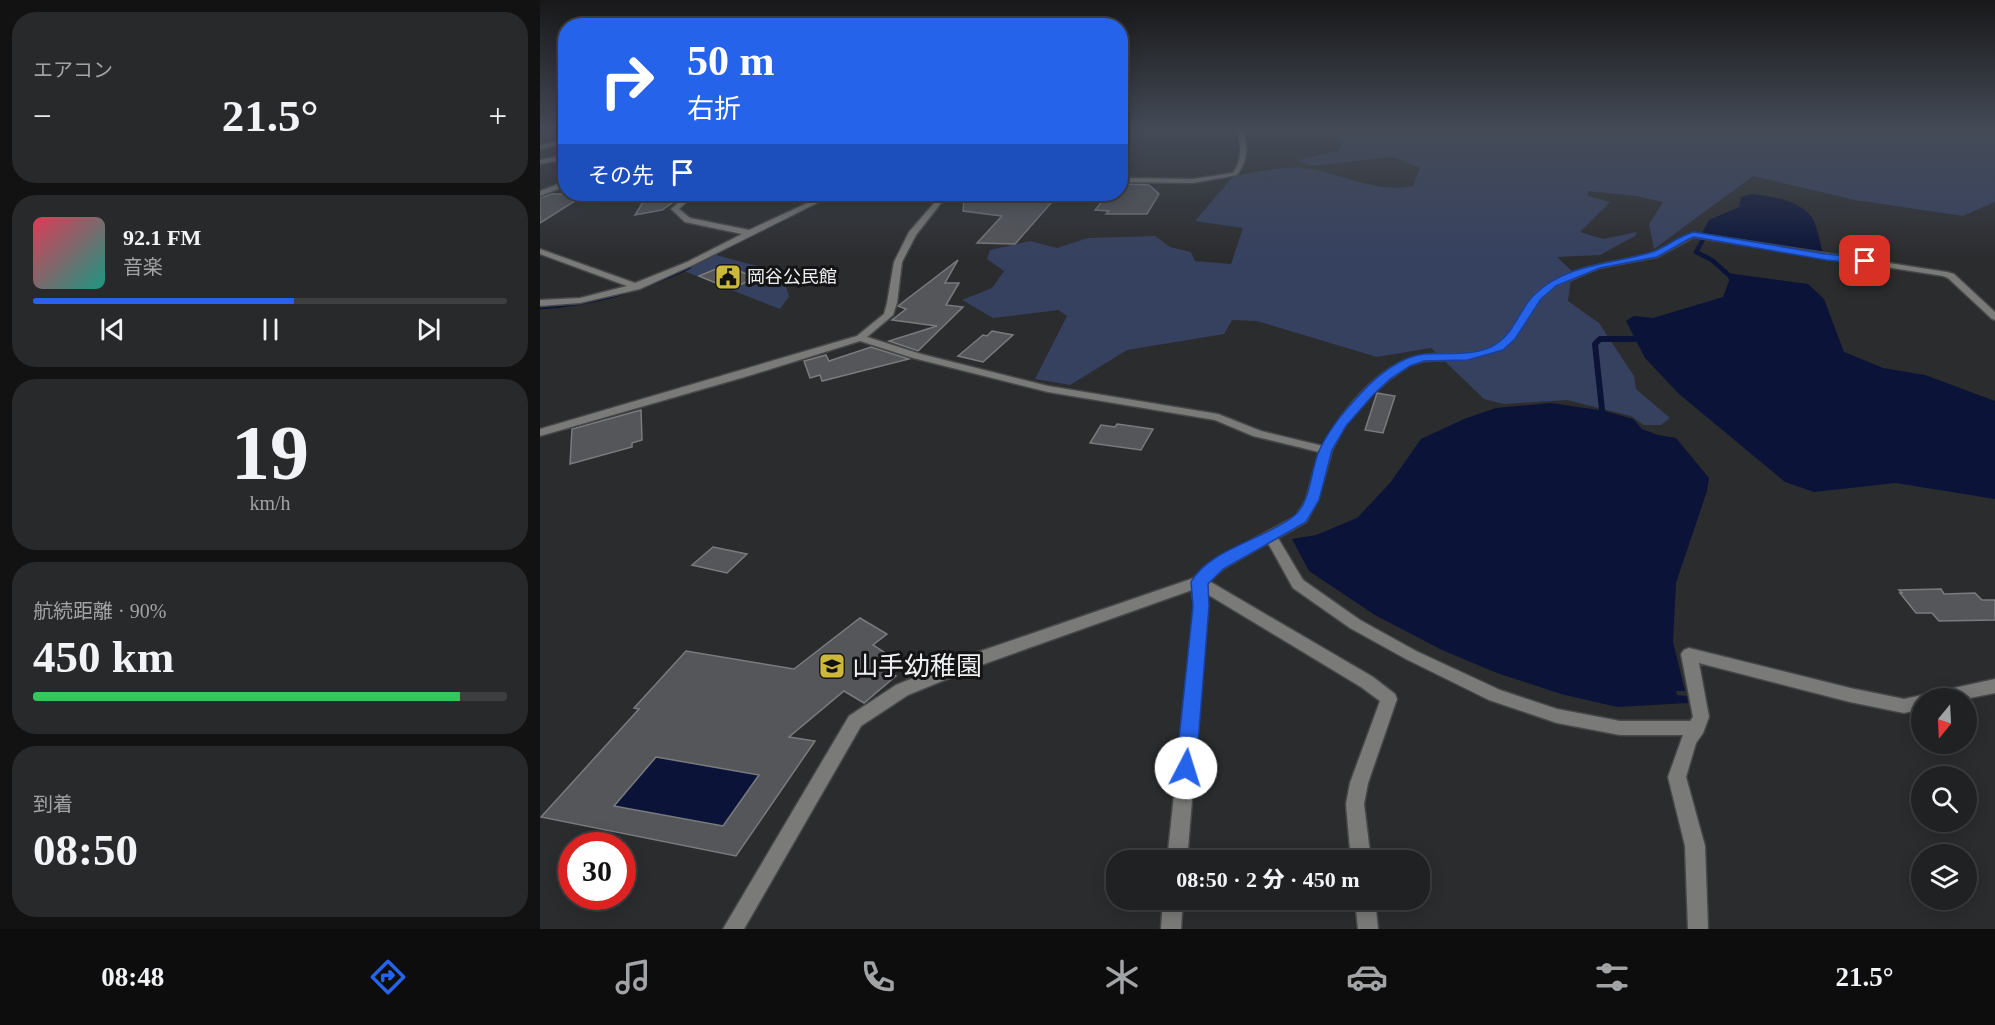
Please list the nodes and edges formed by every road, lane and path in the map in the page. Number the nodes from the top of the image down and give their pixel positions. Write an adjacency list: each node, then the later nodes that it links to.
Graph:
1 (1236, 172): 2 (street)
2 (1128, 180)
3 (558, 186): 4 (street)
4 (540, 194)
5 (684, 201): 8 (street)
6 (817, 201): 8 (street)
7 (939, 201): 13 (street)
8 (750, 233): 10 (street)
9 (540, 251): 10 (street)
10 (637, 287): 11 (street)
11 (540, 303)
12 (1995, 317): 15 (street)
13 (860, 338): 14 (street); 15 (street)
14 (540, 433)
15 (1326, 450): 16 (street)
16 (1271, 537): 17 (street); 21 (street)
17 (1199, 582): 22 (street); 23 (street); 26 (street)
18 (1995, 686): 19 (street)
19 (1977, 690)
20 (1911, 704): 21 (street)
21 (1697, 728): 29 (street)
22 (1178, 850)
23 (1360, 850)
24 (1172, 910): 27 (street)
25 (1366, 910): 28 (street)
26 (733, 929)
27 (1171, 929)
28 (1368, 929)
29 (1698, 929)

